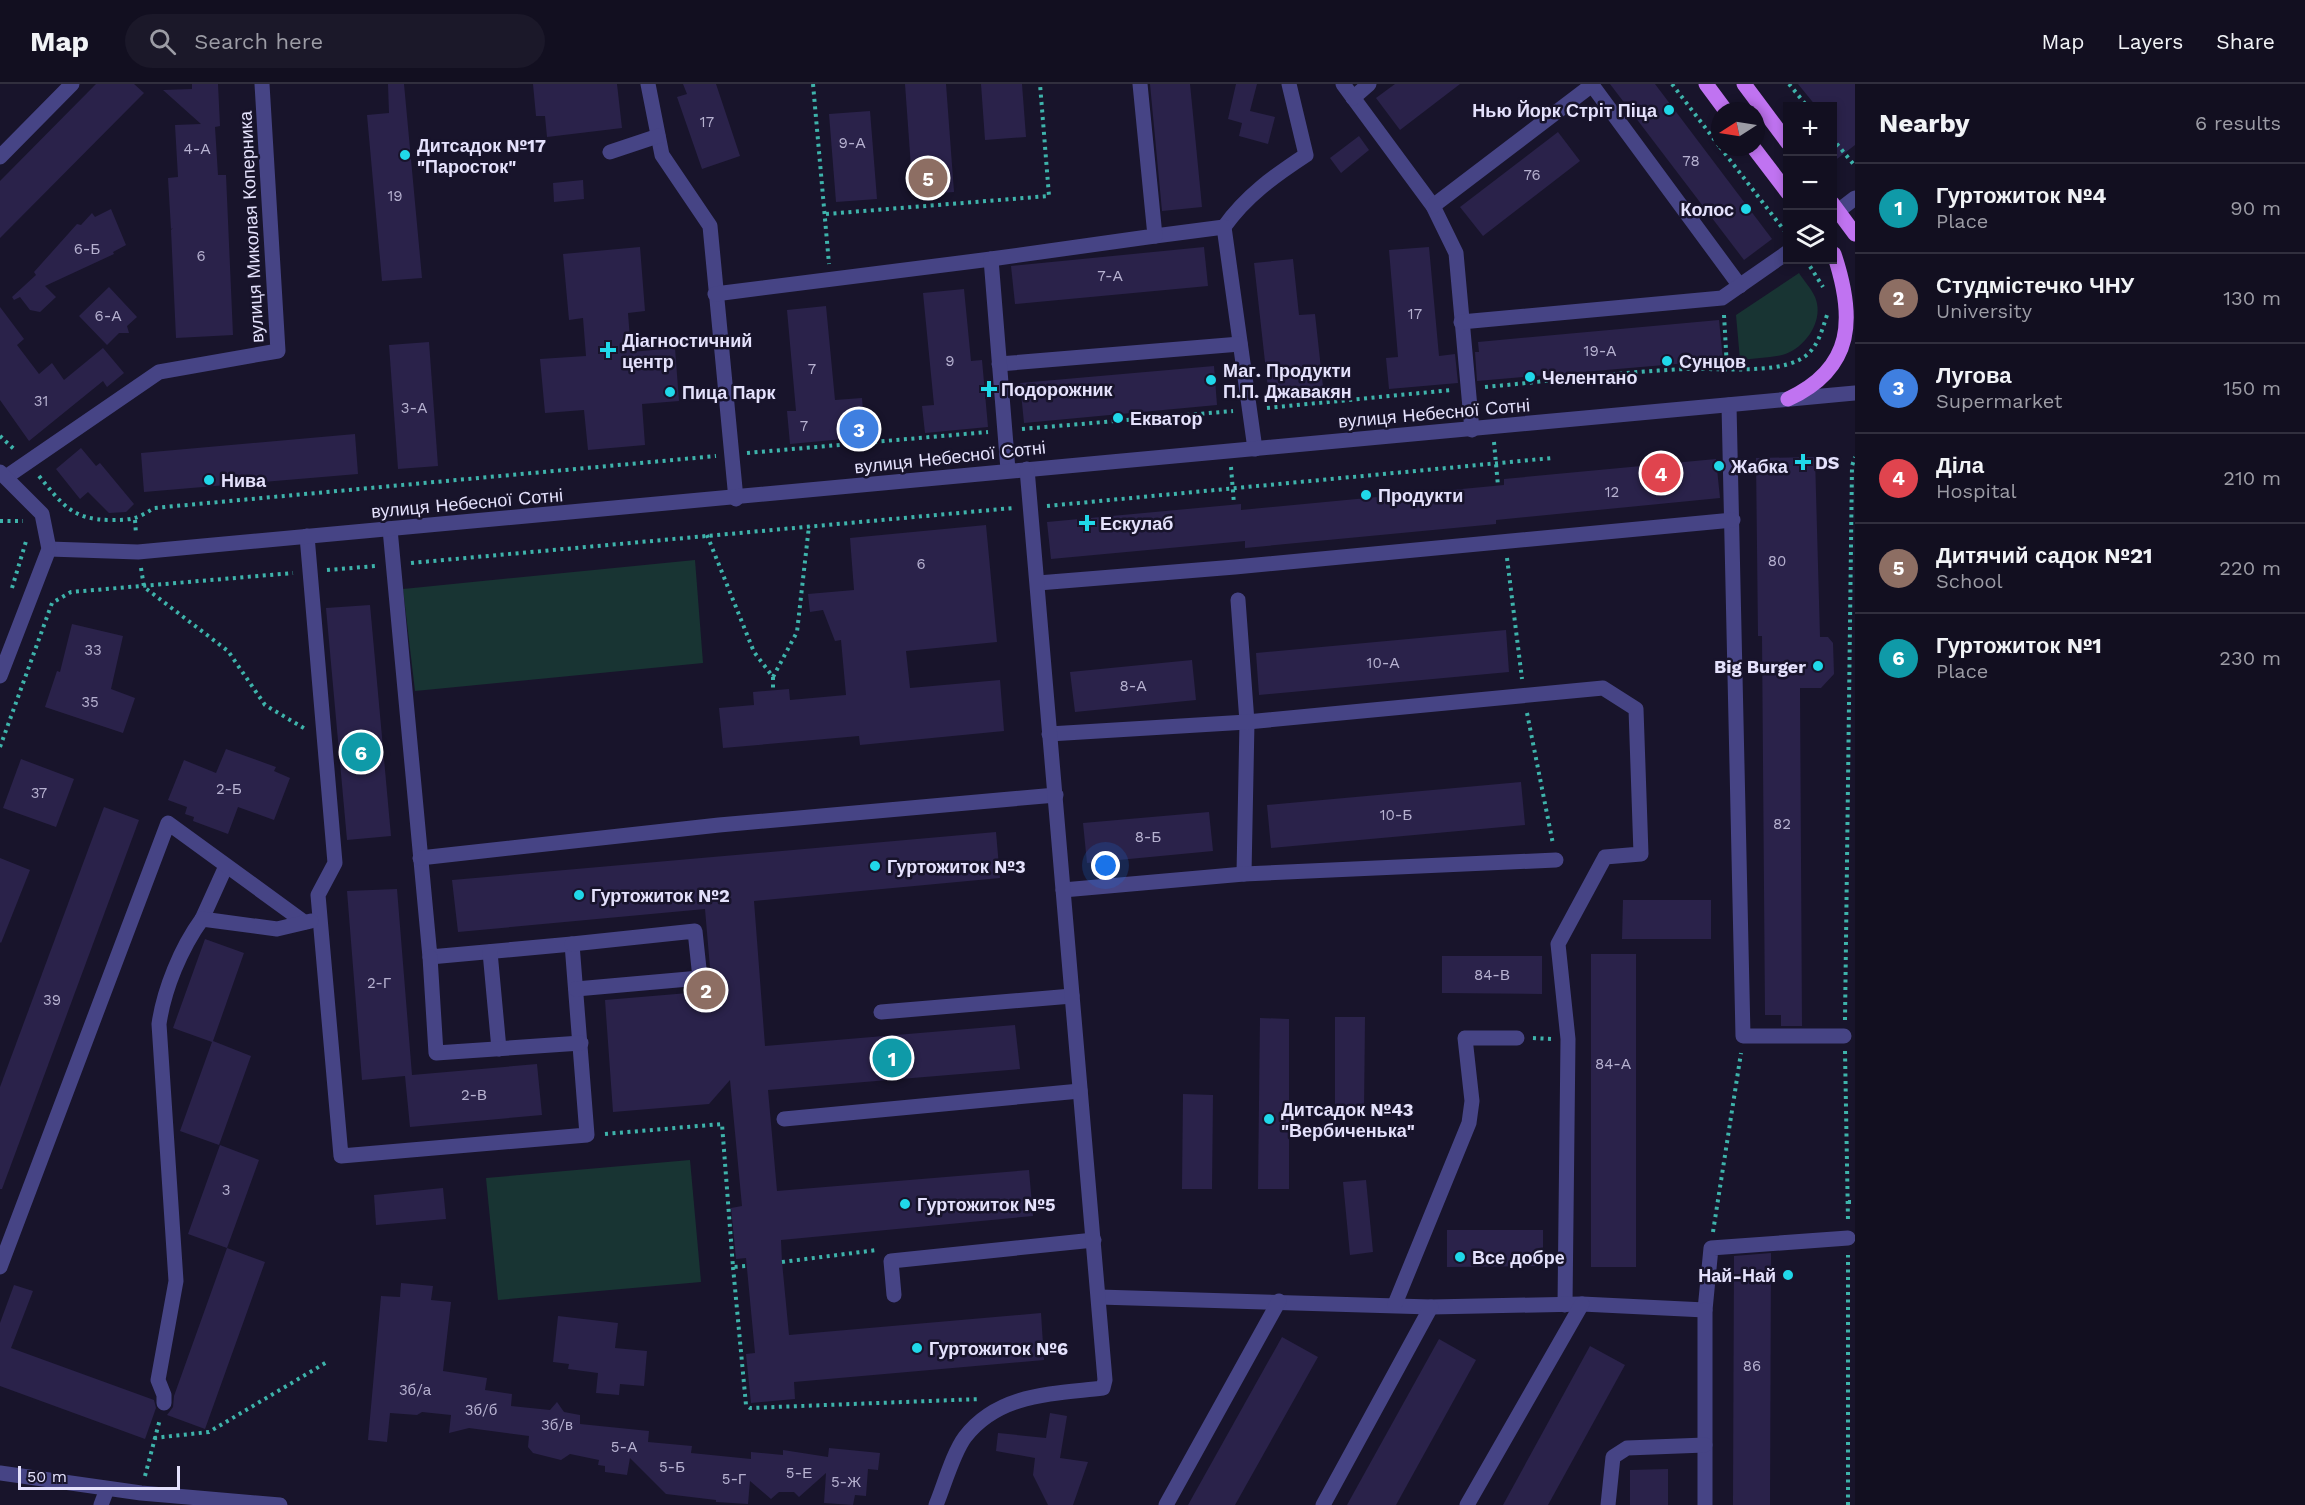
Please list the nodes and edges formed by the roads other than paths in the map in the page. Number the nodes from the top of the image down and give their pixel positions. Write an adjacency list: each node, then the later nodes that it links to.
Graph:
1 (72, 84): 16 (street)
2 (262, 84): 42 (street, вулиця Миколая Коперника)
3 (648, 84): 12 (street)
4 (1140, 84): 24 (street)
5 (1289, 84): 22 (street)
6 (1343, 84): 10 (street)
7 (1369, 84): 10 (street)
8 (1706, 84): 11 (main road)
9 (1744, 84): 13 (main road)
10 (1353, 98): 19 (street)
11 (1719, 102)
12 (658, 136): 14 (street); 31 (street)
13 (1783, 136)
14 (610, 152)
15 (1760, 156): 17 (main road)
16 (0, 157)
17 (1783, 186)
18 (1855, 198): 20 (street)
19 (1433, 206): 29 (street); 32 (street)
20 (1837, 206)
21 (1837, 210): 23 (main road)
22 (1224, 227): 24 (street); 33 (street)
23 (1855, 234)
24 (1155, 236): 26 (street)
25 (1783, 256): 29 (street)
26 (991, 259): 31 (street); 34 (street)
27 (1837, 260): 30 (main road)
28 (1837, 264): 36 (main road)
29 (1740, 286): 32 (street)
30 (1855, 286)
31 (715, 294): 43 (street)
32 (1461, 322): 38 (street)
33 (1240, 344): 34 (street); 39 (street)
34 (999, 364): 41 (street)
35 (1855, 393): 36 (street, вулиця Небесної Сотні)
36 (1788, 399): 37 (street, вулиця Небесної Сотні)
37 (1729, 405): 38 (street, вулиця Небесної Сотні); 44 (street)
38 (1472, 430): 39 (street, вулиця Небесної Сотні)
39 (1254, 449): 40 (street, вулиця Небесної Сотні)
40 (1027, 469): 41 (street, вулиця Небесної Сотні); 48 (street)
41 (1008, 470): 43 (street, вулиця Небесної Сотні)
42 (3, 475): 47 (street)
43 (736, 499): 45 (street, вулиця Небесної Сотні)
44 (1733, 520): 48 (street); 68 (street)
45 (390, 529): 46 (street, вулиця Небесної Сотні); 54 (street)
46 (307, 536): 47 (street, вулиця Небесної Сотні); 60 (street)
47 (49, 549): 50 (street)
48 (1038, 583): 52 (street)
49 (1238, 600): 51 (street)
50 (0, 676)
51 (1247, 722): 52 (street); 57 (street); 82 (street)
52 (1049, 734): 53 (street)
53 (1056, 795): 54 (street); 58 (street)
54 (420, 858): 64 (street)
55 (1556, 860): 57 (street)
56 (226, 866): 59 (street); 61 (street); 76 (street)
57 (1244, 874): 58 (street)
58 (1063, 890): 66 (street)
59 (202, 919): 61 (street); 85 (street)
60 (320, 919): 61 (street); 70 (street)
61 (304, 922)
62 (572, 944): 63 (street); 65 (street); 65 (street)
63 (490, 952): 64 (street); 71 (street)
64 (430, 957): 71 (street)
65 (576, 989): 70 (street)
66 (1072, 996): 67 (street); 72 (street)
67 (881, 1012)
68 (1844, 1036)
69 (1517, 1038): 80 (street)
70 (580, 1043): 71 (street)
71 (499, 1049)
72 (1080, 1091): 73 (street); 75 (street)
73 (784, 1119)
74 (1848, 1238): 84 (street)
75 (1094, 1240): 77 (street); 78 (street)
76 (0, 1267)
77 (894, 1295)
78 (1099, 1297): 79 (street); 91 (street)
79 (1279, 1301): 80 (street); 92 (street)
80 (1395, 1304): 83 (street)
81 (1582, 1304): 82 (street); 84 (street); 94 (street)
82 (1565, 1305): 83 (street)
83 (1431, 1307): 93 (street)
84 (1705, 1310): 86 (street)
85 (163, 1408)
86 (1705, 1445): 95 (street); 96 (street)
87 (0, 1473): 88 (street)
88 (107, 1489): 89 (street); 90 (street)
89 (101, 1505)
90 (280, 1505)
91 (936, 1505)
92 (1166, 1505)
93 (1323, 1505)
94 (1467, 1505)
95 (1608, 1505)
96 (1705, 1505)

